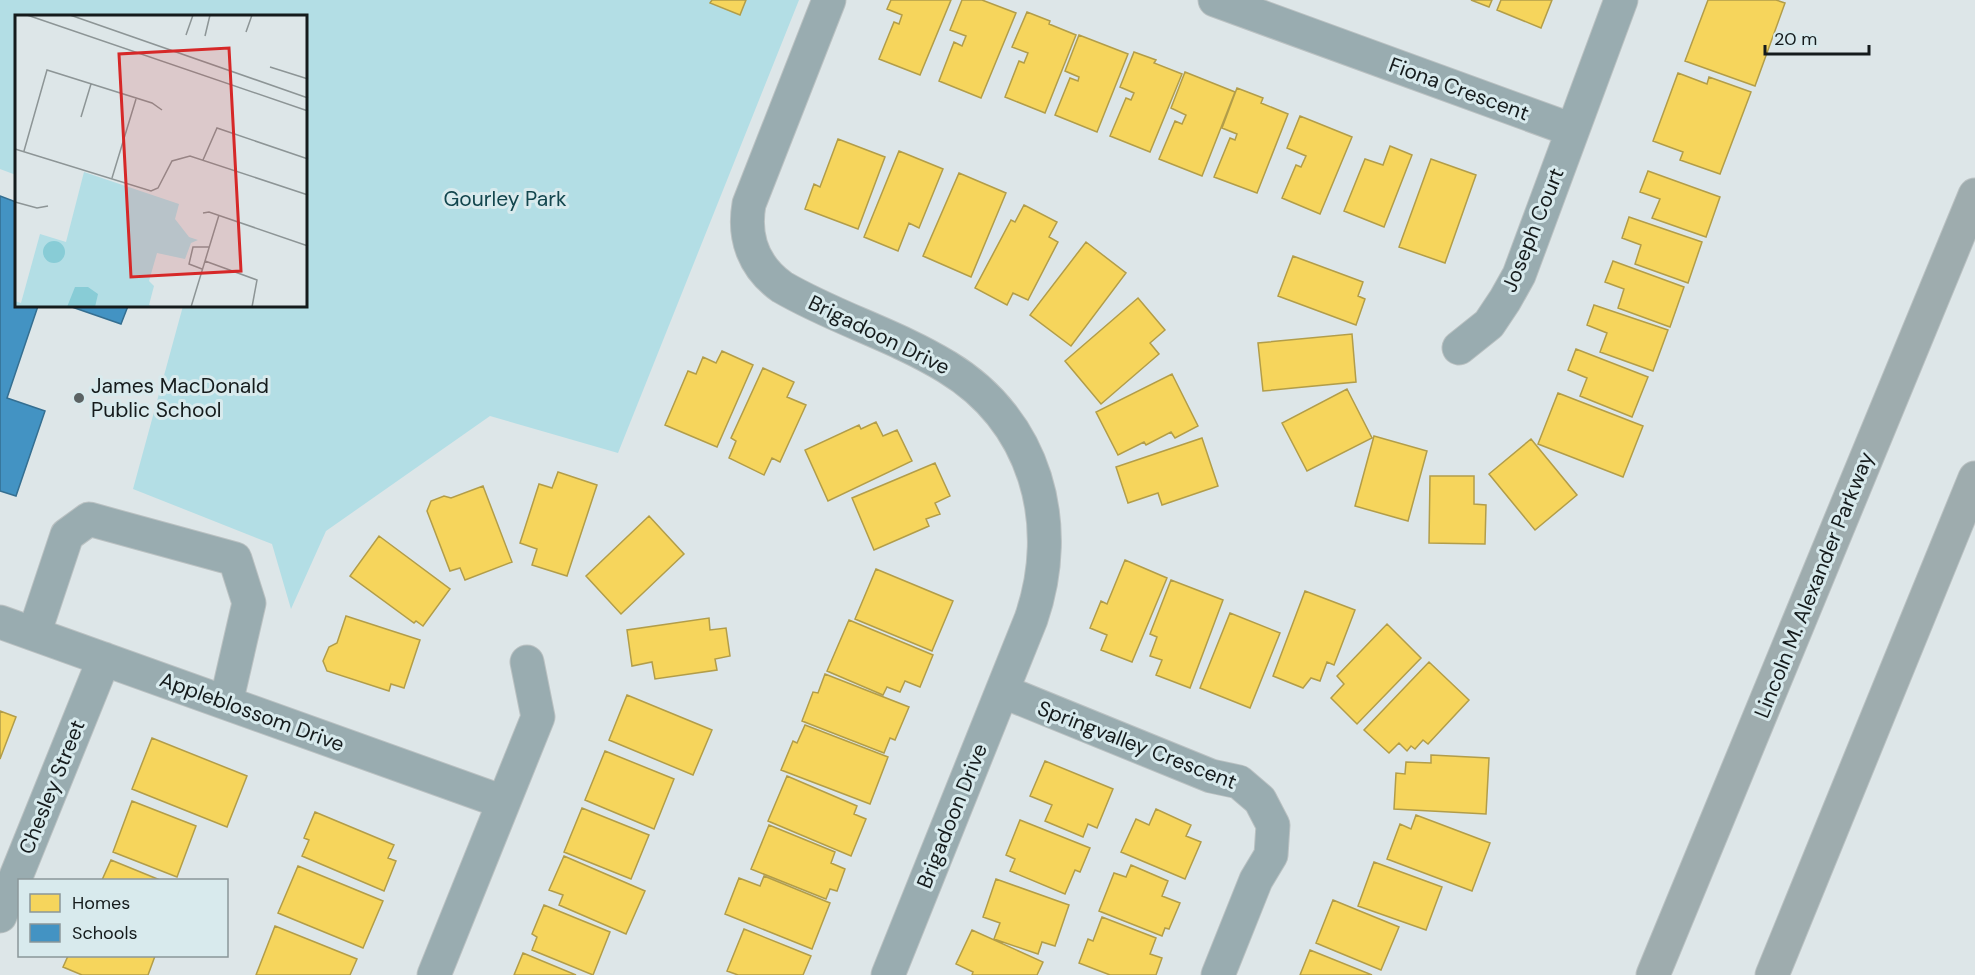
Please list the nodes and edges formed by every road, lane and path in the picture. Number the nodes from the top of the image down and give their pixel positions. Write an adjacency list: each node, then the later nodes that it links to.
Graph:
1 (829, 0): 12 (street, Brigadoon Drive)
2 (1215, 0): 4 (street, Fiona Crescent)
3 (1621, 0): 4 (street)
4 (1572, 130): 6 (street, Joseph Court)
5 (1975, 195): 19 (highway, Lincoln M. Alexander Parkway)
6 (1459, 348)
7 (1975, 478): 20 (highway)
8 (0, 622): 9 (street, Appleblossom Drive)
9 (34, 634): 10 (street, Appleblossom Drive); 13 (street)
10 (104, 659): 13 (street, Appleblossom Drive); 15 (street, Chesley Street)
11 (527, 662): 14 (street)
12 (1002, 691): 17 (street, Brigadoon Drive); 18 (street, Springvalley Crescent)
13 (226, 703): 14 (street, Appleblossom Drive)
14 (503, 802): 16 (street)
15 (0, 916)
16 (434, 975)
17 (888, 975)
18 (1218, 975)
19 (1653, 975)
20 (1772, 975)

